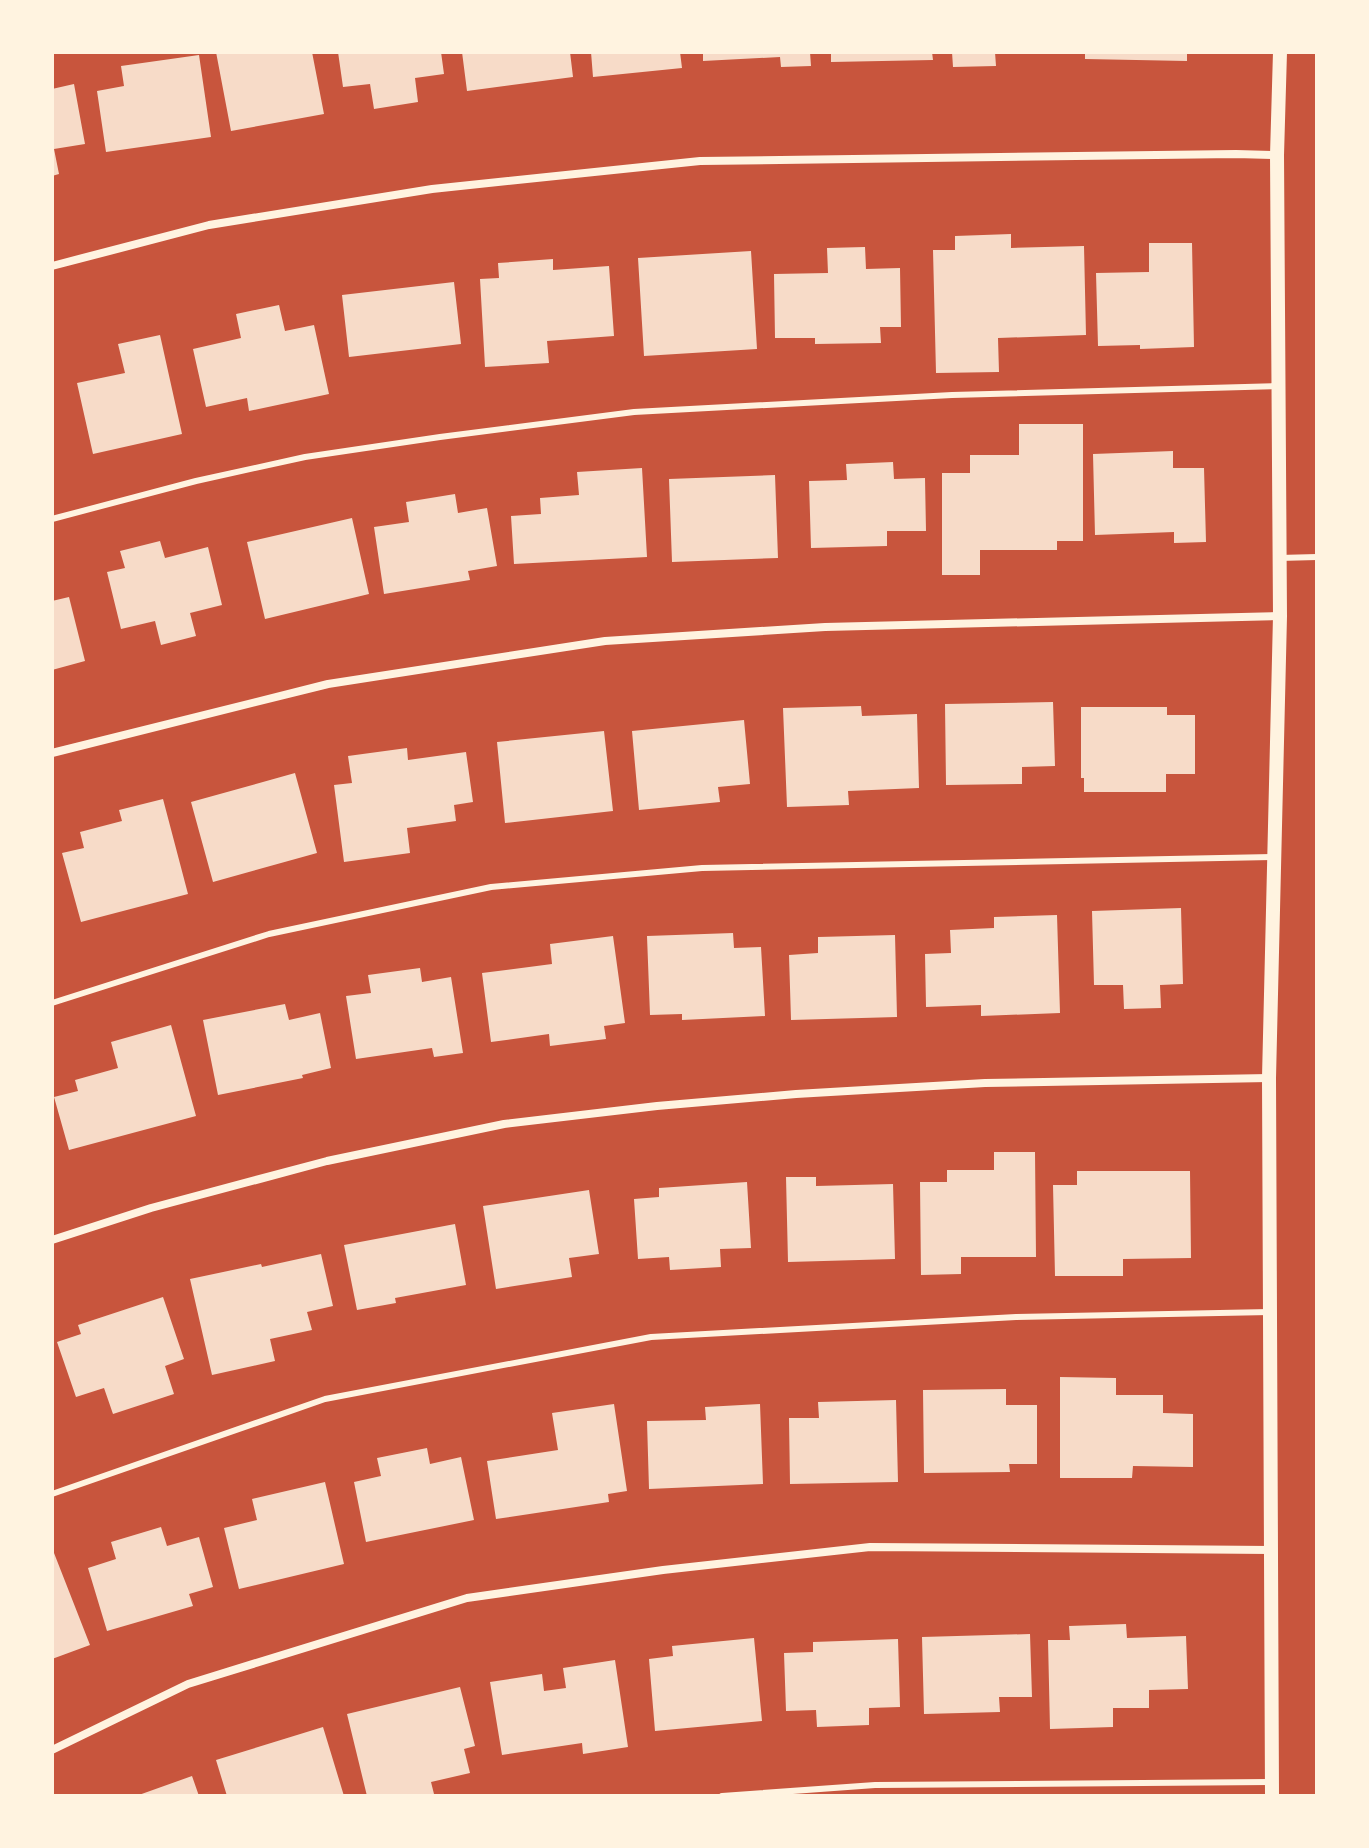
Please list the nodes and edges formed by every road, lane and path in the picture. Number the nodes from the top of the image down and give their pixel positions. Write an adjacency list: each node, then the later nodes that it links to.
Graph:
1 (1280, 52): 2 (street)
2 (1277, 155): 3 (street); 4 (street)
3 (52, 266)
4 (1278, 386): 5 (lane); 7 (street)
5 (52, 519)
6 (1317, 557): 7 (lane)
7 (1279, 558): 8 (street)
8 (1280, 616): 9 (street); 10 (street)
9 (52, 753)
10 (1274, 857): 11 (lane); 12 (street)
11 (52, 1003)
12 (1269, 1078): 13 (street); 14 (street)
13 (52, 1240)
14 (1270, 1312): 15 (lane); 16 (street)
15 (52, 1494)
16 (1271, 1550): 17 (street); 18 (street)
17 (52, 1750)
18 (1272, 1789): 19 (lane)
19 (722, 1796)

